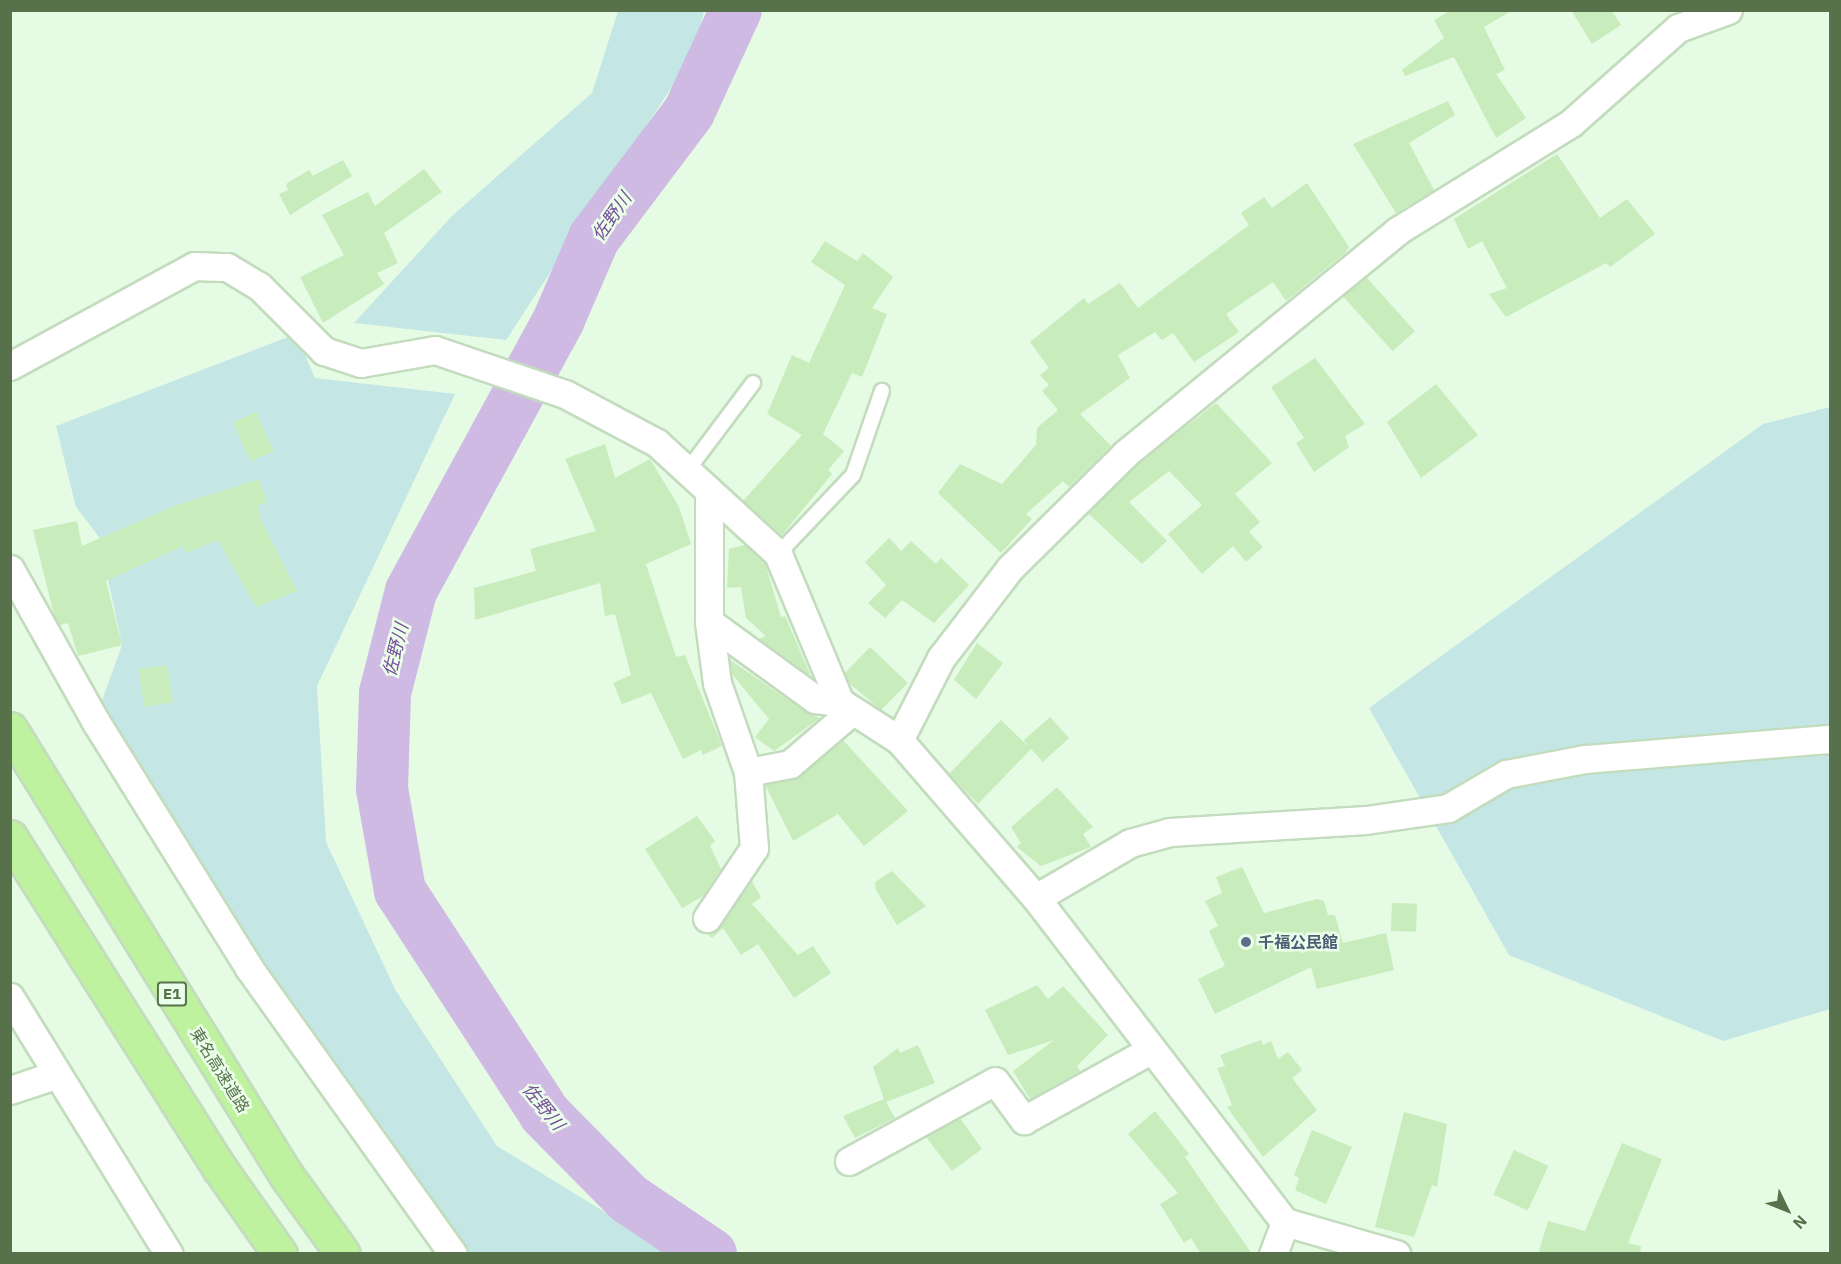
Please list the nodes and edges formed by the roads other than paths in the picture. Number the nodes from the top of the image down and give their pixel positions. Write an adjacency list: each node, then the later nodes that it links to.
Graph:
1 (1728, 10): 12 (street)
2 (10, 366): 5 (street)
3 (753, 383): 5 (lane)
4 (882, 391): 7 (lane)
5 (687, 471): 6 (street)
6 (709, 491): 7 (street); 9 (street)
7 (778, 554): 10 (street)
8 (10, 569): 28 (street)
9 (709, 622): 10 (street); 14 (street)
10 (846, 707): 12 (street); 14 (street)
11 (10, 729): 27 (highway, 東名高速道路 / E1)
12 (899, 740): 16 (street)
13 (1830, 740): 16 (street)
14 (748, 772): 17 (street)
15 (10, 837): 26 (highway)
16 (1036, 898): 19 (street)
17 (707, 918)
18 (10, 997): 20 (street)
19 (1152, 1049): 22 (street); 23 (street)
20 (55, 1075): 21 (street); 25 (street)
21 (10, 1090)
22 (849, 1161)
23 (1285, 1222): 24 (street); 29 (street)
24 (1273, 1252)
25 (168, 1254)
26 (280, 1254)
27 (343, 1254)
28 (453, 1254)
29 (1396, 1254)

